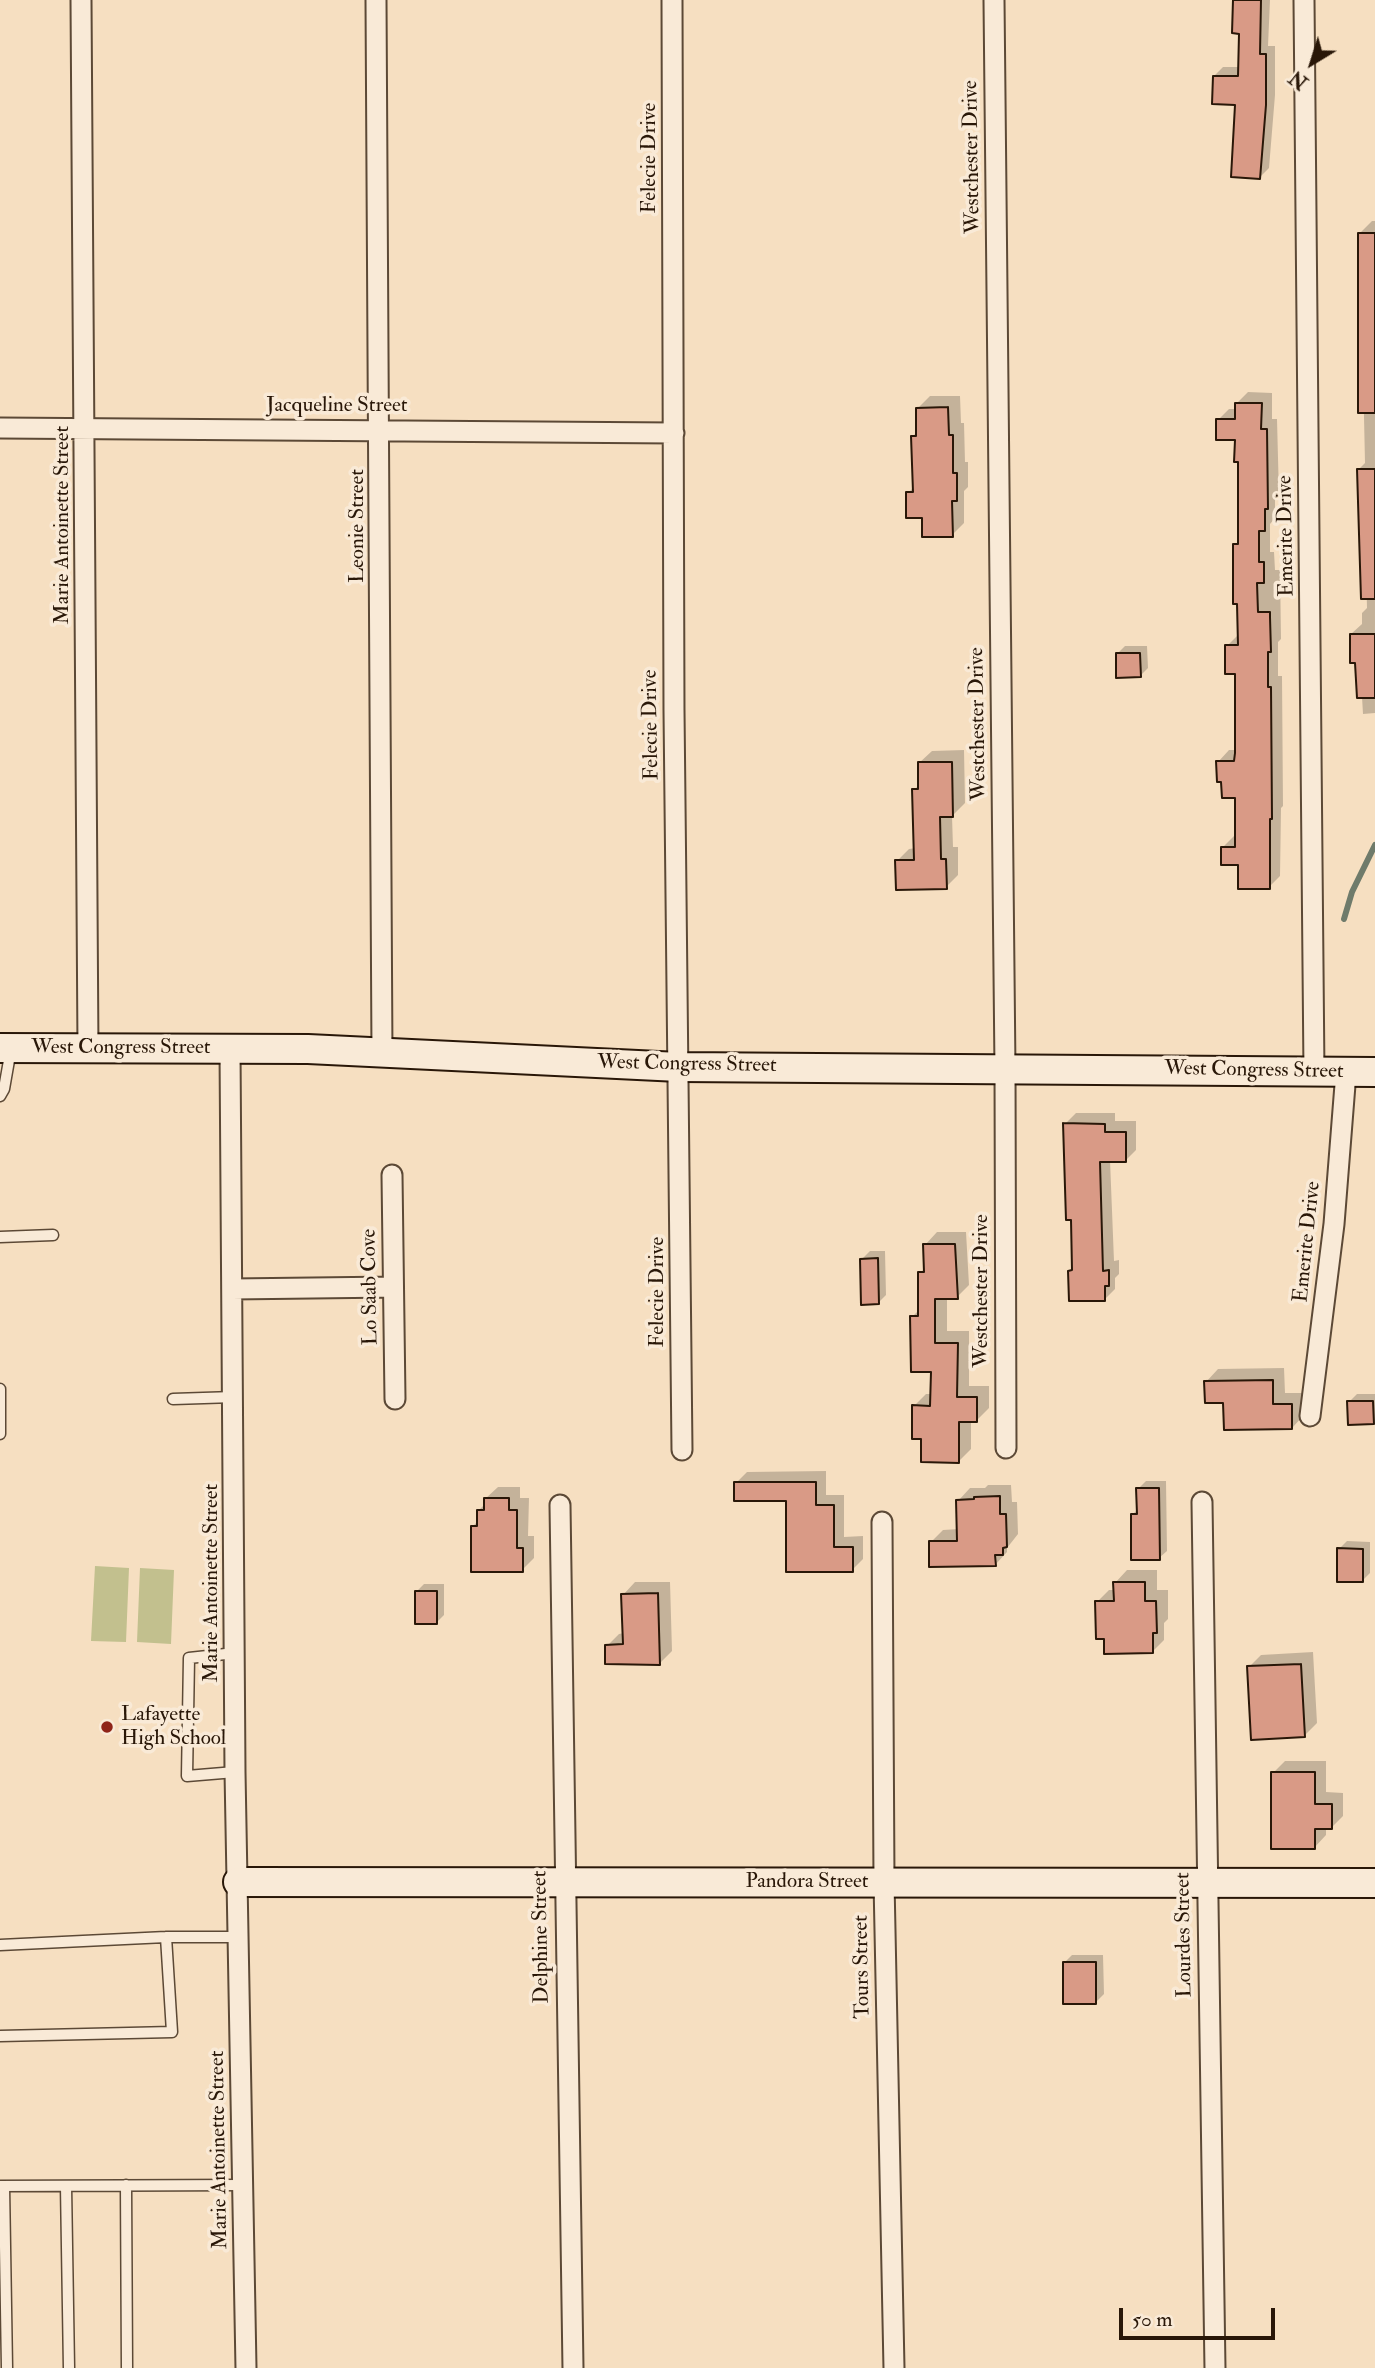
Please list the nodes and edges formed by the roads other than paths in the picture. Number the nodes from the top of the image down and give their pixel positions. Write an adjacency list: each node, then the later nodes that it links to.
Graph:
1 (81, 0): 7 (street, Marie Antoinette Street)
2 (376, 0): 8 (street, Leonie Street)
3 (671, 0): 9 (street, Felecie Drive)
4 (994, 0): 15 (street, Westchester Drive)
5 (1304, 0): 16 (street, Emerite Drive)
6 (0, 428): 7 (street, Jacqueline Street)
7 (85, 428): 8 (street, Jacqueline Street); 11 (street, Marie Antoinette Street)
8 (380, 429): 9 (street, Jacqueline Street); 13 (street, Leonie Street)
9 (674, 433): 14 (street, Felecie Drive)
10 (6, 1048): 11 (main road, West Congress Street); 19 (lane)
11 (88, 1049): 12 (main road, West Congress Street)
12 (230, 1049): 13 (main road, West Congress Street); 24 (street, Marie Antoinette Street)
13 (382, 1052): 14 (main road, West Congress Street)
14 (679, 1067): 15 (main road, West Congress Street); 32 (street, Felecie Drive)
15 (1005, 1068): 16 (main road, West Congress Street); 31 (street, Westchester Drive)
16 (1314, 1071): 17 (main road, West Congress Street)
17 (1346, 1072): 18 (main road, West Congress Street); 29 (street, Emerite Drive)
18 (1375, 1072)
19 (0, 1096)
20 (392, 1175): 23 (street, Lo Saab Cove)
21 (53, 1235): 22 (lane)
22 (0, 1237)
23 (393, 1287): 24 (street); 28 (street, Lo Saab Cove)
24 (232, 1289): 26 (street, Marie Antoinette Street)
25 (0, 1389): 30 (lane)
26 (234, 1397): 27 (lane); 36 (street, Marie Antoinette Street)
27 (173, 1399)
28 (395, 1399)
29 (1310, 1416)
30 (0, 1434)
31 (1006, 1448)
32 (682, 1450)
33 (1202, 1502): 42 (street, Lourdes Street)
34 (560, 1505): 38 (street, Delphine Street)
35 (882, 1522): 40 (street, Tours Street)
36 (235, 1653): 37 (street, Marie Antoinette Street); 37 (lane)
37 (235, 1772): 39 (street, Marie Antoinette Street)
38 (564, 1881): 39 (main road, Pandora Street); 40 (main road, Pandora Street); 55 (street, Delphine Street)
39 (238, 1882): 44 (street, Marie Antoinette Street)
40 (884, 1882): 42 (main road, Pandora Street); 56 (street, Tours Street)
41 (1375, 1883): 42 (main road, Pandora Street)
42 (1207, 1884): 57 (street, Lourdes Street)
43 (166, 1937): 44 (lane); 45 (lane); 46 (lane)
44 (239, 1937): 48 (street, Marie Antoinette Street)
45 (0, 1945)
46 (0, 2036)
47 (126, 2185): 48 (lane); 50 (lane); 53 (lane)
48 (243, 2185): 54 (street, Marie Antoinette Street)
49 (2, 2186): 50 (lane); 51 (lane)
50 (66, 2186): 52 (lane)
51 (7, 2368)
52 (69, 2368)
53 (127, 2368)
54 (246, 2368)
55 (573, 2368)
56 (894, 2368)
57 (1215, 2368)

